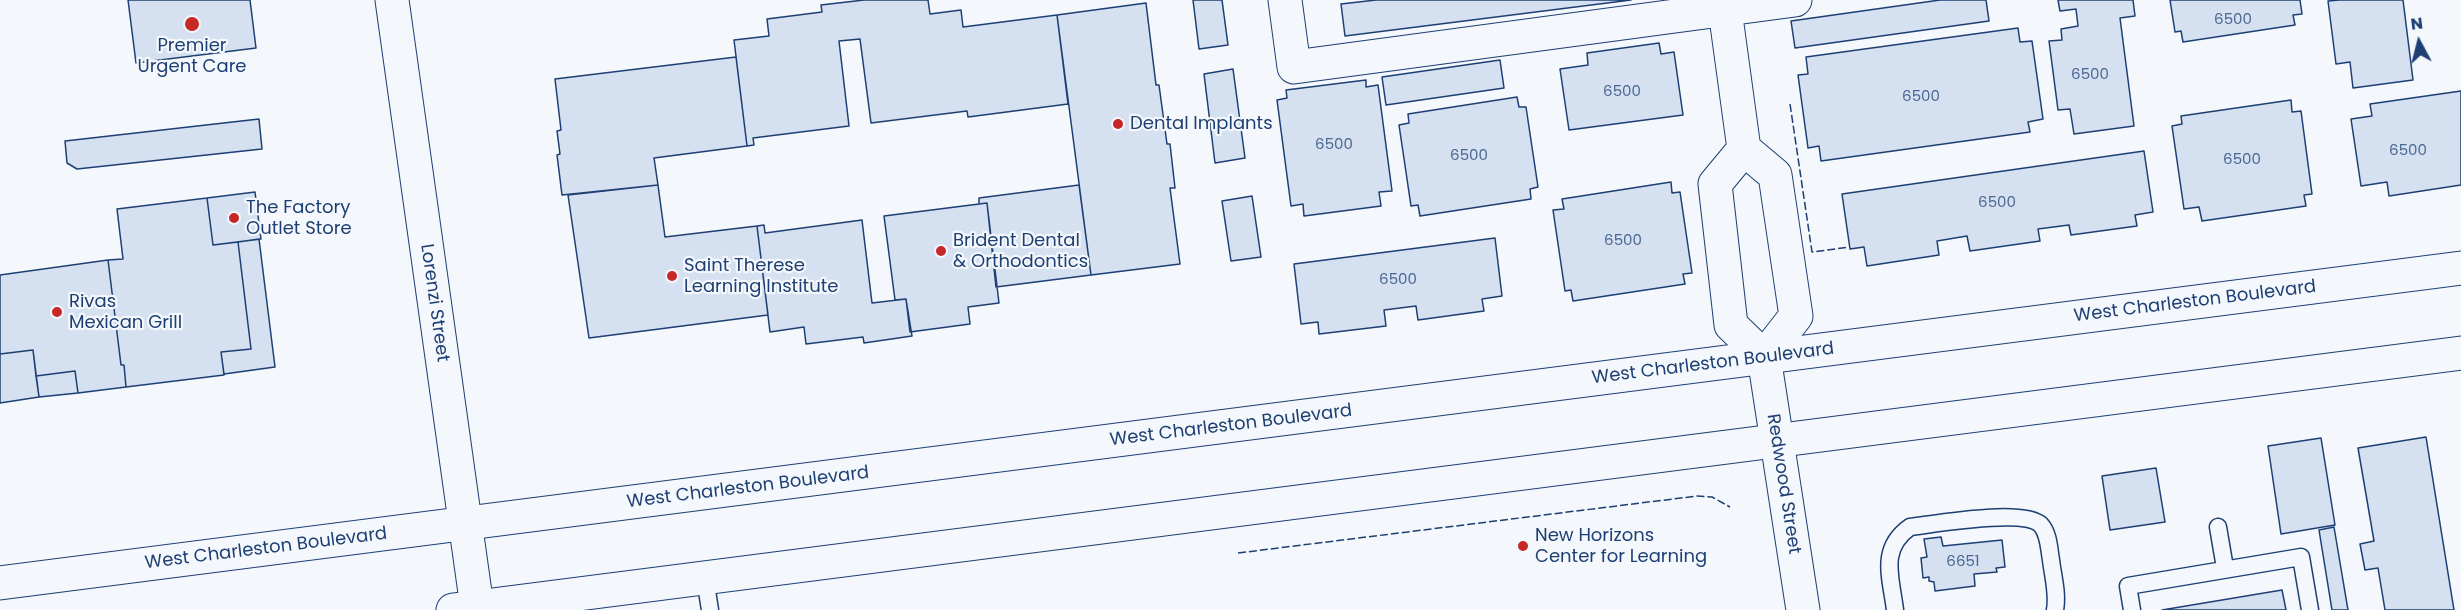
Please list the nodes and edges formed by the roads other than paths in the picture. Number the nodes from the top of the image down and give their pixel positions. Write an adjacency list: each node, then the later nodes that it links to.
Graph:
1 (392, 0): 10 (main road, Lorenzi Street)
2 (1285, 0): 4 (main road)
3 (1795, 0): 4 (main road)
4 (1725, 10): 5 (main road)
5 (1744, 149): 8 (main road); 8 (main road)
6 (2461, 268): 8 (main road, West Charleston Boulevard)
7 (2461, 353): 9 (main road)
8 (1764, 357): 9 (main road, Redwood Street); 10 (main road, West Charleston Boulevard)
9 (1777, 441): 13 (main road); 17 (main road, Redwood Street)
10 (465, 524): 14 (main road, West Charleston Boulevard); 15 (main road, Lorenzi Street)
11 (2218, 527): 12 (lane)
12 (2225, 568): 20 (lane); 21 (lane)
13 (705, 578): 15 (main road); 16 (lane)
14 (0, 583)
15 (471, 609)
16 (710, 610)
17 (1803, 610)
18 (1895, 610): 19 (lane)
19 (2055, 610)
20 (2132, 610)
21 (2310, 610)

